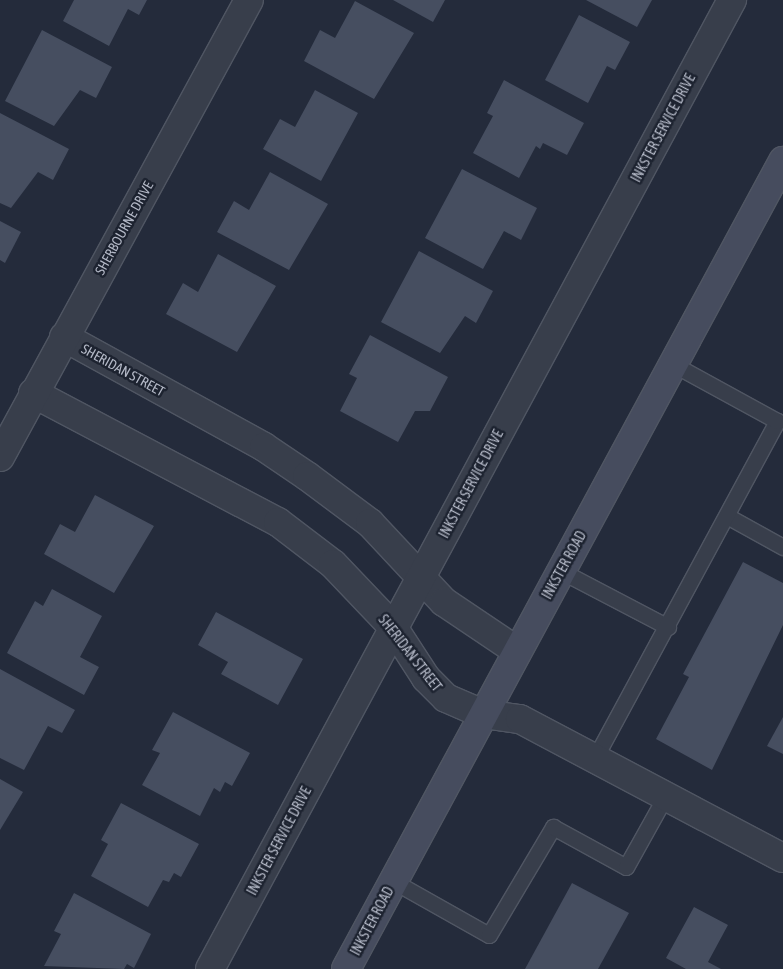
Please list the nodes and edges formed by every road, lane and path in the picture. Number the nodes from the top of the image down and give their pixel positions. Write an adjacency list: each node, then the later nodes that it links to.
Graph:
1 (249, 0): 4 (street, SHERBOURNE DRIVE)
2 (732, 0): 12 (street, INKSTER SERVICE DRIVE)
3 (783, 161): 5 (main road, INKSTER ROAD)
4 (64, 337): 6 (street, SHERBOURNE DRIVE); 12 (street, SHERIDAN STREET)
5 (673, 364): 7 (lane); 11 (main road, INKSTER ROAD)
6 (33, 393): 8 (street, SHERBOURNE DRIVE); 13 (street, SHERIDAN STREET)
7 (780, 415): 9 (lane)
8 (0, 457)
9 (727, 516): 10 (lane); 14 (lane)
10 (783, 548)
11 (560, 570): 14 (lane); 15 (main road, INKSTER ROAD)
12 (420, 572): 13 (street, INKSTER SERVICE DRIVE); 15 (street, SHERIDAN STREET)
13 (393, 627): 16 (street, SHERIDAN STREET); 21 (street, INKSTER SERVICE DRIVE)
14 (668, 627): 17 (lane)
15 (517, 651): 16 (main road, INKSTER ROAD)
16 (483, 714): 17 (street, SHERIDAN STREET); 20 (main road, INKSTER ROAD)
17 (596, 756): 18 (street, SHERIDAN STREET)
18 (666, 795): 19 (street, SHERIDAN STREET); 20 (lane)
19 (783, 858)
20 (393, 881): 22 (main road, INKSTER ROAD)
21 (210, 969)
22 (346, 969)

